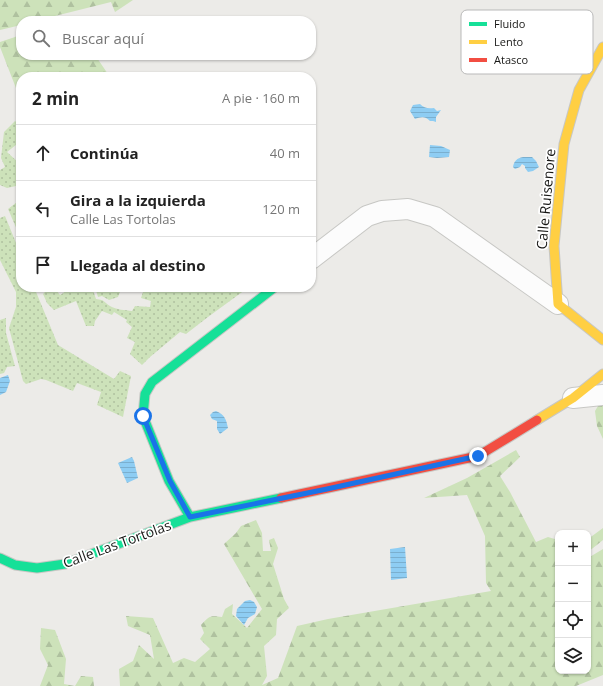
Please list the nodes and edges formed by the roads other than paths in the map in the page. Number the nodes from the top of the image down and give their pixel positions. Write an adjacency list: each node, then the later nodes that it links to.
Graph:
1 (603, 48): 2 (street, Calle Ruisenore)
2 (593, 66)
3 (588, 74): 6 (street, Calle Ruisenore)
4 (316, 255): 6 (street)
5 (269, 292): 11 (street)
6 (558, 304): 7 (street)
7 (603, 340)
8 (603, 374): 10 (street, Calle Las Tortolas)
9 (603, 395): 10 (street, Calle Las Tortolas)
10 (573, 398): 11 (street, Calle Las Tortolas)
11 (190, 517): 12 (street, Calle Las Tortolas)
12 (0, 558)

